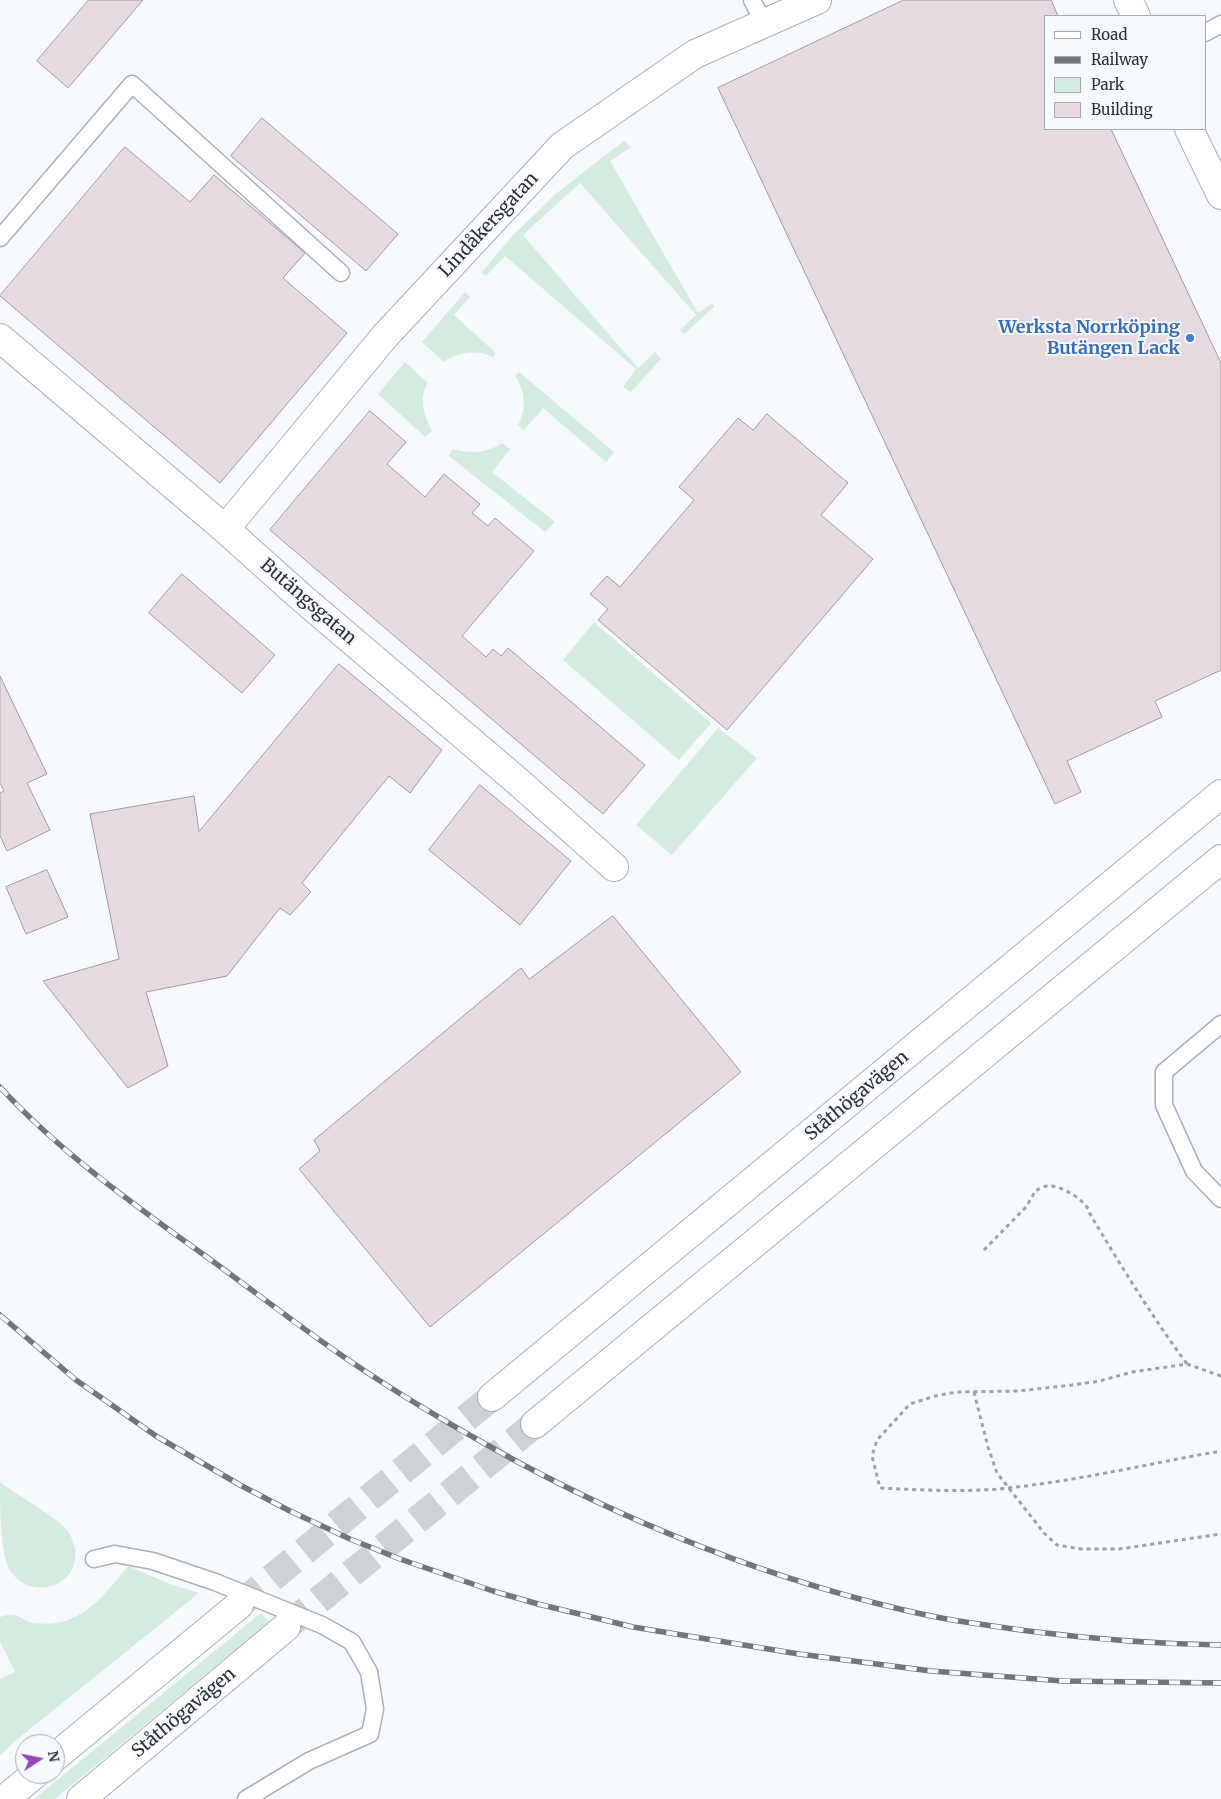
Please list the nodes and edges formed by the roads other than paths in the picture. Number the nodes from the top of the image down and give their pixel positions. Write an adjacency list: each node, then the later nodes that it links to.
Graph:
1 (817, 0): 3 (main road, Lindåkersgatan)
2 (1128, 0): 4 (main road)
3 (758, 12): 12 (main road, Lindåkersgatan)
4 (1136, 15)
5 (1221, 24): 6 (lane)
6 (1206, 32)
7 (1189, 130): 8 (main road)
8 (1221, 195)
9 (0, 238): 10 (lane)
10 (341, 272)
11 (0, 338): 12 (main road, Butängsgatan)
12 (225, 529): 15 (main road, Butängsgatan)
13 (1221, 794): 18 (main road, Ståthögavägen)
14 (1221, 859): 19 (main road)
15 (614, 868)
16 (1221, 1024): 17 (lane)
17 (1221, 1199)
18 (492, 1397)
19 (535, 1424)
20 (94, 1559): 27 (lane)
21 (239, 1605): 23 (main road)
22 (286, 1627): 26 (main road, Ståthögavägen)
23 (65, 1749)
24 (23, 1784): 25 (main road)
25 (5, 1799)
26 (81, 1799)
27 (246, 1799)

